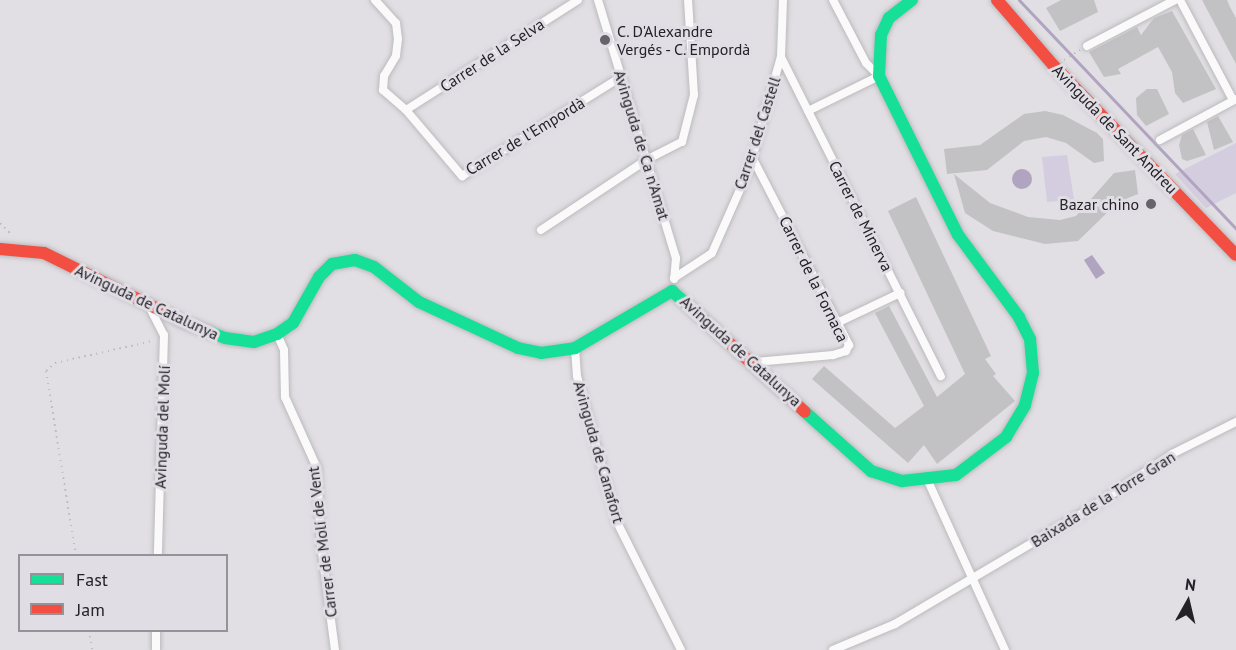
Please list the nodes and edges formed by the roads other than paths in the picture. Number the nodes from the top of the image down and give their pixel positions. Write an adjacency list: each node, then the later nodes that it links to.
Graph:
1 (375, 0): 16 (street, Carrer de l'Empordà)
2 (578, 0): 16 (street, Carrer de la Selva)
3 (598, 0): 14 (street, Avinguda de Ca n'Amat)
4 (688, 0): 20 (street)
5 (783, 0): 12 (street, Carrer del Castell)
6 (833, 0): 13 (street)
7 (912, 0): 13 (street, Avinguda de Catalunya)
8 (997, 0): 23 (street, Avinguda de Sant Andreu)
9 (1175, 0): 11 (street)
10 (1180, 0): 15 (street)
11 (1087, 46)
12 (781, 57): 17 (street, Carrer de Minerva); 19 (street, Carrer del Castell)
13 (879, 76): 17 (street); 33 (street, Avinguda de Catalunya)
14 (621, 77): 16 (street, Carrer de l'Empordà); 20 (street, Avinguda de Ca n'Amat)
15 (1235, 99): 18 (street)
16 (406, 110)
17 (808, 111): 25 (street, Carrer de Minerva)
18 (1160, 140)
19 (752, 157): 24 (street, Carrer del Castell); 27 (street, Carrer de la Fornaca)
20 (648, 159): 21 (street); 24 (street, Avinguda de Ca n'Amat)
21 (541, 230)
22 (0, 249): 26 (street, Avinguda de Catalunya)
23 (1236, 255)
24 (673, 284): 29 (street, Avinguda de Catalunya); 30 (street, Avinguda de Catalunya)
25 (900, 293): 27 (street); 31 (street, Carrer de Minerva)
26 (146, 305): 28 (street, Avinguda de Catalunya); 34 (street, Avinguda del Molí)
27 (839, 322): 30 (street, Carrer de la Fornaca)
28 (277, 334): 29 (street, Avinguda de Catalunya); 38 (street, Carrer de Molí de Vent)
29 (574, 348): 39 (street, Avinguda de Canafort)
30 (755, 362): 33 (street, Avinguda de Catalunya)
31 (941, 376)
32 (1236, 422): 35 (street, Baixada de la Torre Gran)
33 (928, 481): 35 (street)
34 (158, 554)
35 (972, 580): 40 (street, Baixada de la Torre Gran); 41 (street)
36 (156, 632): 37 (street)
37 (156, 650)
38 (335, 650)
39 (681, 650)
40 (833, 650)
41 (1005, 650)

